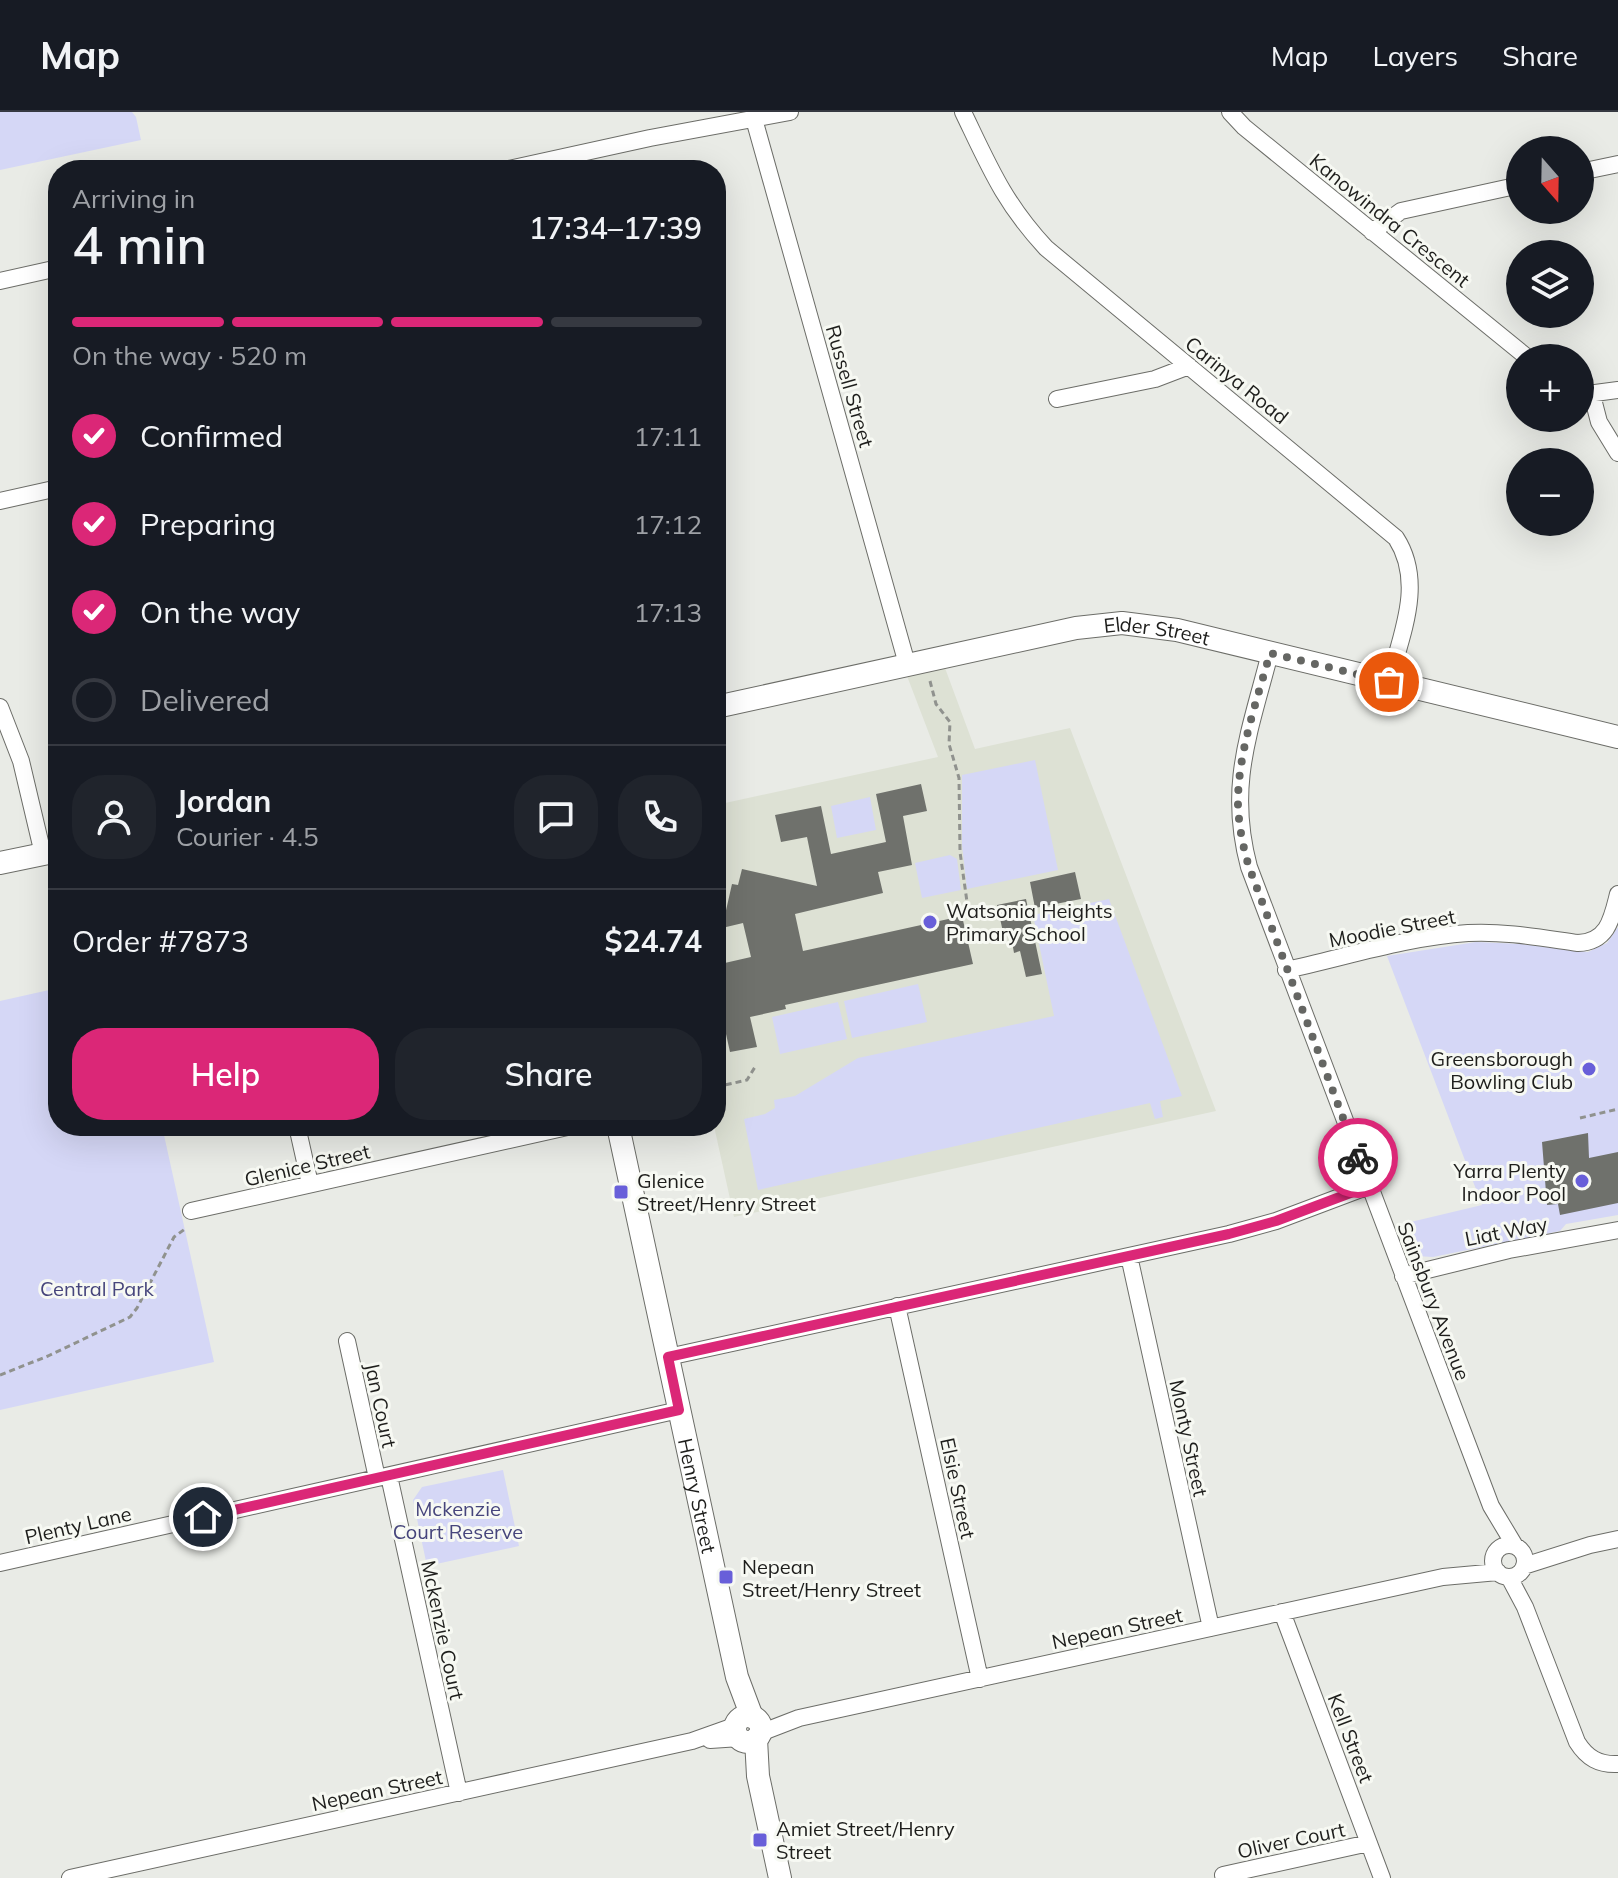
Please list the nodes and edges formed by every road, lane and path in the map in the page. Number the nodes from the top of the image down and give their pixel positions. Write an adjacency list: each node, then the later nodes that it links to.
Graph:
1 (691, 112): 6 (street)
2 (790, 112): 5 (street)
3 (966, 112): 15 (street, Carinya Road)
4 (1230, 112): 11 (street, Kanowindra Crescent)
5 (754, 119): 6 (street); 24 (street, Russell Street)
6 (695, 130): 7 (street)
7 (552, 160)
8 (1618, 164): 9 (street)
9 (1594, 169)
10 (1506, 188): 11 (street)
11 (1372, 232): 14 (street, Kanowindra Crescent)
12 (48, 270): 13 (street)
13 (0, 281)
14 (1511, 344)
15 (1189, 366): 18 (street); 26 (street, Carinya Road)
16 (1618, 390): 17 (street)
17 (1594, 394)
18 (1057, 399)
19 (1594, 412): 20 (street)
20 (1618, 453)
21 (48, 490): 22 (street)
22 (0, 501)
23 (1270, 653): 24 (street, Elder Street); 26 (street, Elder Street); 37 (street, Sainsbury Avenue)
24 (907, 664): 27 (street, Elder Street)
25 (929, 678): 36 (path)
26 (1389, 682): 29 (street, Elder Street)
27 (726, 705)
28 (0, 707): 32 (street)
29 (1593, 733): 30 (street, Elder Street); 31 (street, Elder Street)
30 (1618, 737)
31 (1618, 744)
32 (48, 846)
33 (48, 852): 34 (street)
34 (0, 863)
35 (1618, 894): 37 (street, Moodie Street)
36 (968, 909)
37 (1286, 970): 46 (street, Sainsbury Avenue)
38 (755, 1067): 39 (path)
39 (726, 1085)
40 (1618, 1109): 41 (path)
41 (1580, 1118)
42 (299, 1136): 45 (street)
43 (527, 1136): 45 (street, Glenice Street)
44 (620, 1136): 54 (street, Henry Street)
45 (310, 1184): 47 (street, Glenice Street)
46 (1369, 1186): 50 (street); 51 (street, Sainsbury Avenue)
47 (191, 1211)
48 (185, 1229): 55 (path)
49 (1618, 1230): 51 (street, Liat Way)
50 (1129, 1256): 52 (street); 62 (street, Monty Street)
51 (1403, 1276): 59 (street, Sainsbury Avenue)
52 (897, 1306): 54 (street); 63 (street, Elsie Street)
53 (347, 1341): 57 (street, Jan Court)
54 (668, 1357): 56 (street, Henry Street)
55 (0, 1375)
56 (679, 1410): 57 (street, Plenty Lane); 64 (street, Henry Street)
57 (383, 1477): 60 (street, Plenty Lane); 66 (street, Mckenzie Court)
58 (1618, 1539): 59 (street, Nepean Street)
59 (1510, 1561): 61 (street, Nepean Street); 65 (street, Sainsbury Avenue)
60 (0, 1563)
61 (1282, 1612): 62 (street, Nepean Street); 67 (street, Kell Street)
62 (1211, 1628): 63 (street, Nepean Street)
63 (980, 1679): 64 (street, Nepean Street)
64 (748, 1729): 66 (street, Nepean Street); 70 (street, Henry Street)
65 (1618, 1764)
66 (459, 1793): 69 (street, Nepean Street)
67 (1369, 1843): 68 (street, Oliver Court); 71 (street, Kell Street)
68 (1223, 1875)
69 (70, 1878)
70 (780, 1878)
71 (1382, 1878)

